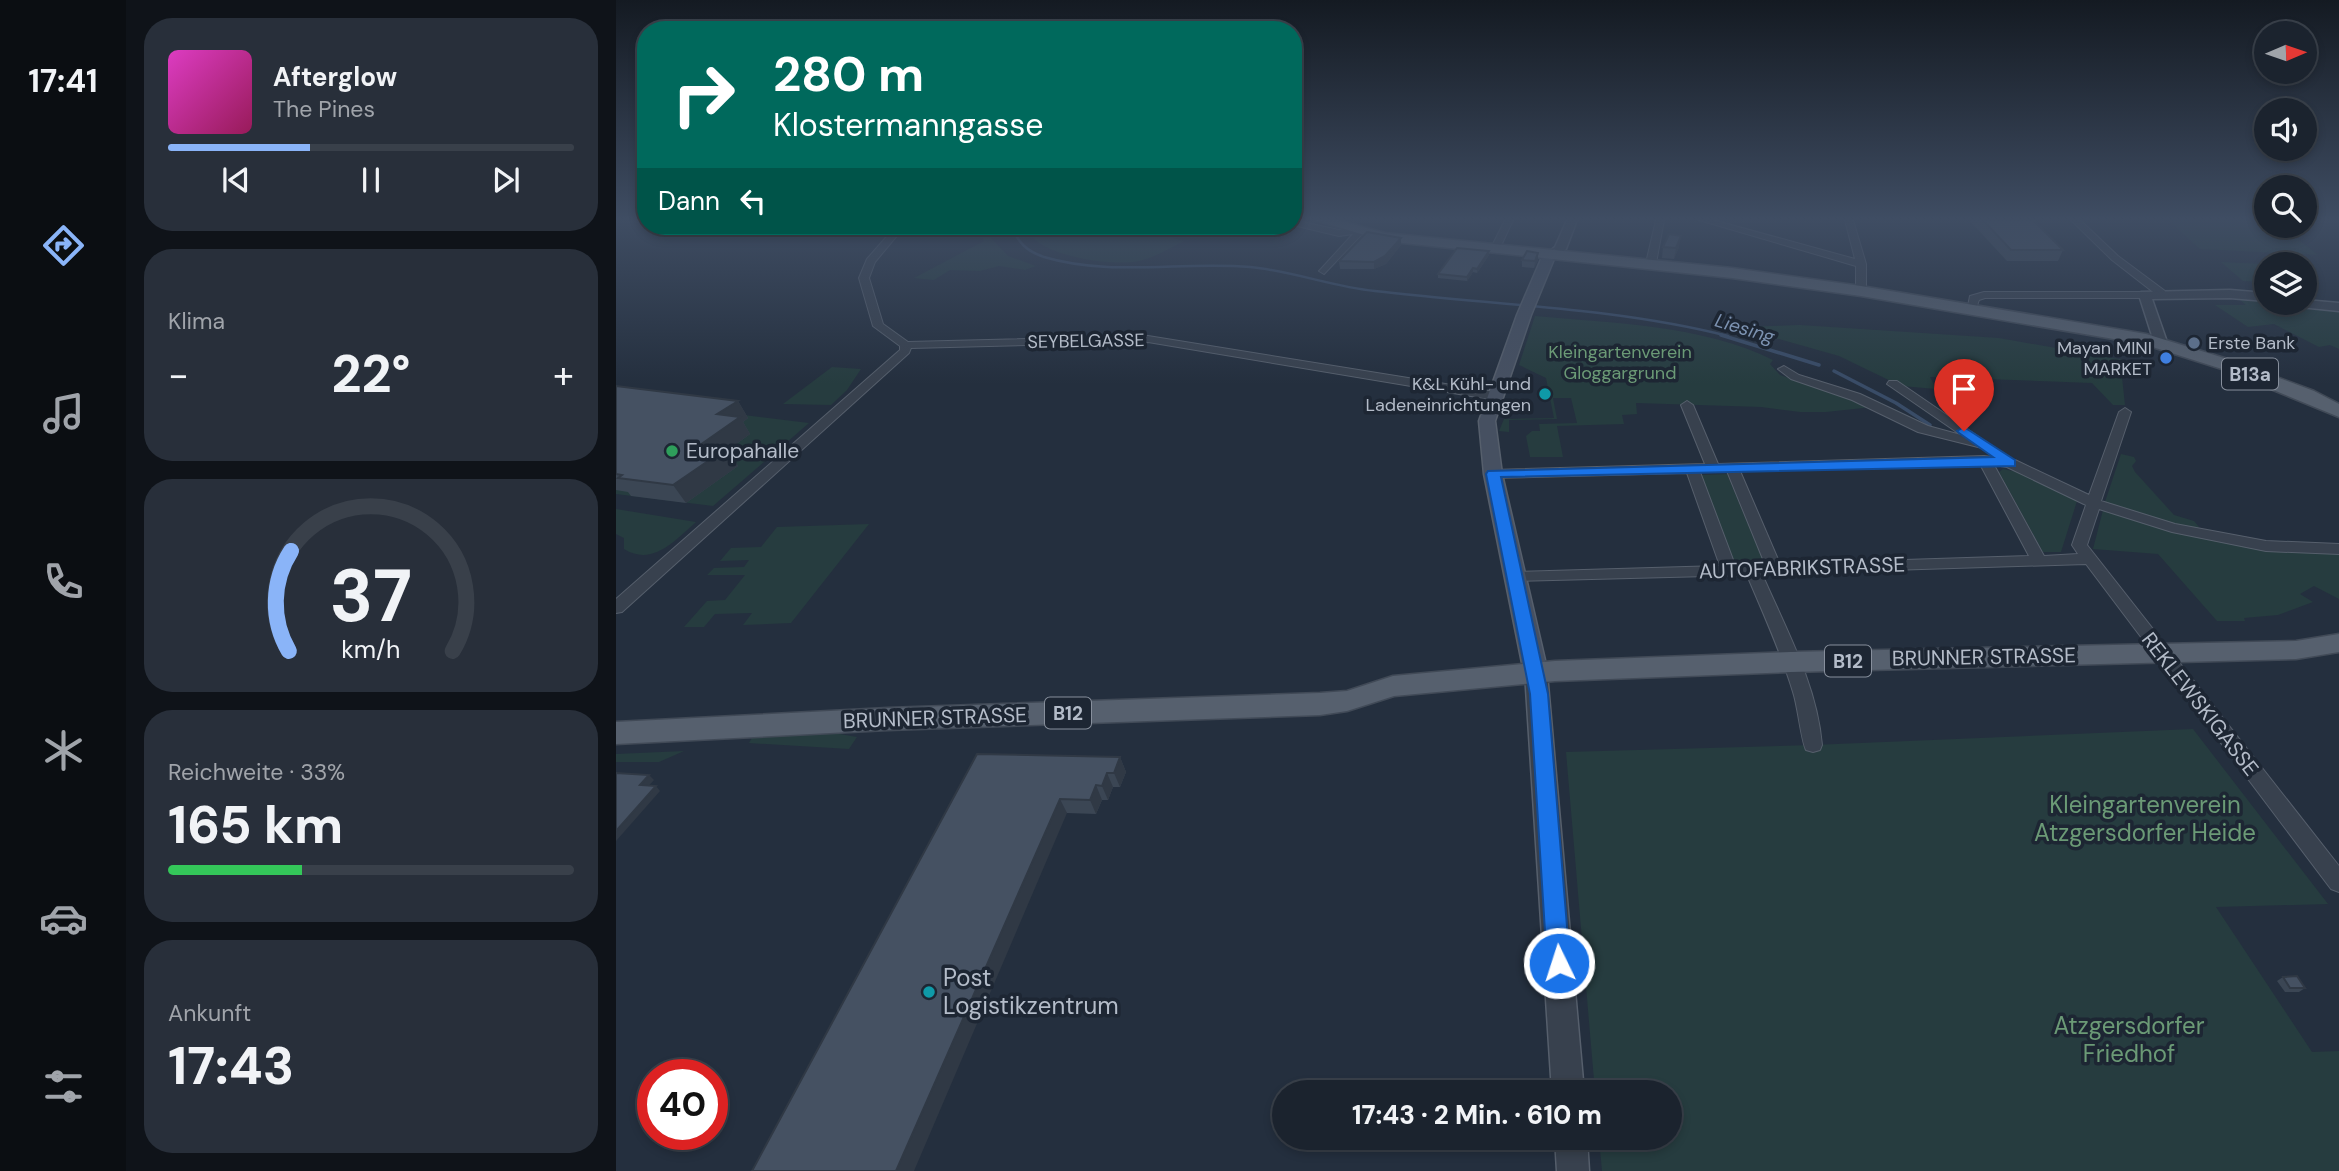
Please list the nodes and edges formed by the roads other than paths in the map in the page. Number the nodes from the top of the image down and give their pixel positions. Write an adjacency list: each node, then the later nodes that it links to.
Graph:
1 (865, 275): 14 (street)
2 (1541, 275): 17 (main road)
3 (1738, 275): 6 (main road, B13a)
4 (1861, 275): 6 (street)
5 (2137, 275): 7 (street)
6 (1861, 291): 12 (main road, B13a)
7 (2161, 293): 8 (street); 9 (street)
8 (2145, 295): 12 (street); 13 (street)
9 (2254, 297)
10 (2317, 305): 11 (street)
11 (2339, 307)
12 (1971, 310): 13 (main road, B13a)
13 (2160, 342): 19 (main road, B13a)
14 (906, 345): 17 (street, SEYBELGASSE); 36 (street)
15 (1784, 369): 21 (street)
16 (1893, 384): 21 (street)
17 (1495, 396): 27 (main road)
18 (1686, 405): 26 (street)
19 (2339, 411)
20 (2125, 412): 28 (street)
21 (1982, 444): 23 (street)
22 (1984, 460): 23 (street); 24 (street); 31 (street)
23 (2010, 463): 28 (street)
24 (1732, 467): 26 (street); 32 (street)
25 (1692, 468): 26 (street); 27 (street); 34 (street)
26 (1713, 468)
27 (1493, 474): 35 (main road)
28 (2094, 503): 29 (street); 30 (street)
29 (2339, 549)
30 (2088, 559): 31 (street, AUTOFABRIKSTRASSE); 38 (street, REKLEWSKIGASSE)
31 (2039, 561): 32 (street, AUTOFABRIKSTRASSE)
32 (1774, 568): 33 (street, AUTOFABRIKSTRASSE)
33 (1752, 569): 34 (street, AUTOFABRIKSTRASSE); 39 (street)
34 (1729, 570): 35 (street, AUTOFABRIKSTRASSE)
35 (1516, 577): 40 (main road)
36 (616, 608)
37 (2339, 643): 38 (main road, BRUNNER STRASSE / B12)
38 (2160, 653): 39 (main road, BRUNNER STRASSE / B12); 45 (street, REKLEWSKIGASSE)
39 (1791, 662): 40 (main road, BRUNNER STRASSE / B12); 44 (street)
40 (1536, 673): 41 (main road, BRUNNER STRASSE / B12); 47 (street)
41 (1378, 689): 42 (main road, BRUNNER STRASSE / B12); 43 (main road, BRUNNER STRASSE / B12)
42 (616, 719)
43 (616, 733)
44 (1813, 745)
45 (2330, 860): 46 (street, REKLEWSKIGASSE)
46 (2339, 882)
47 (1567, 1080)
48 (1572, 1150): 49 (street)
49 (1573, 1171)

